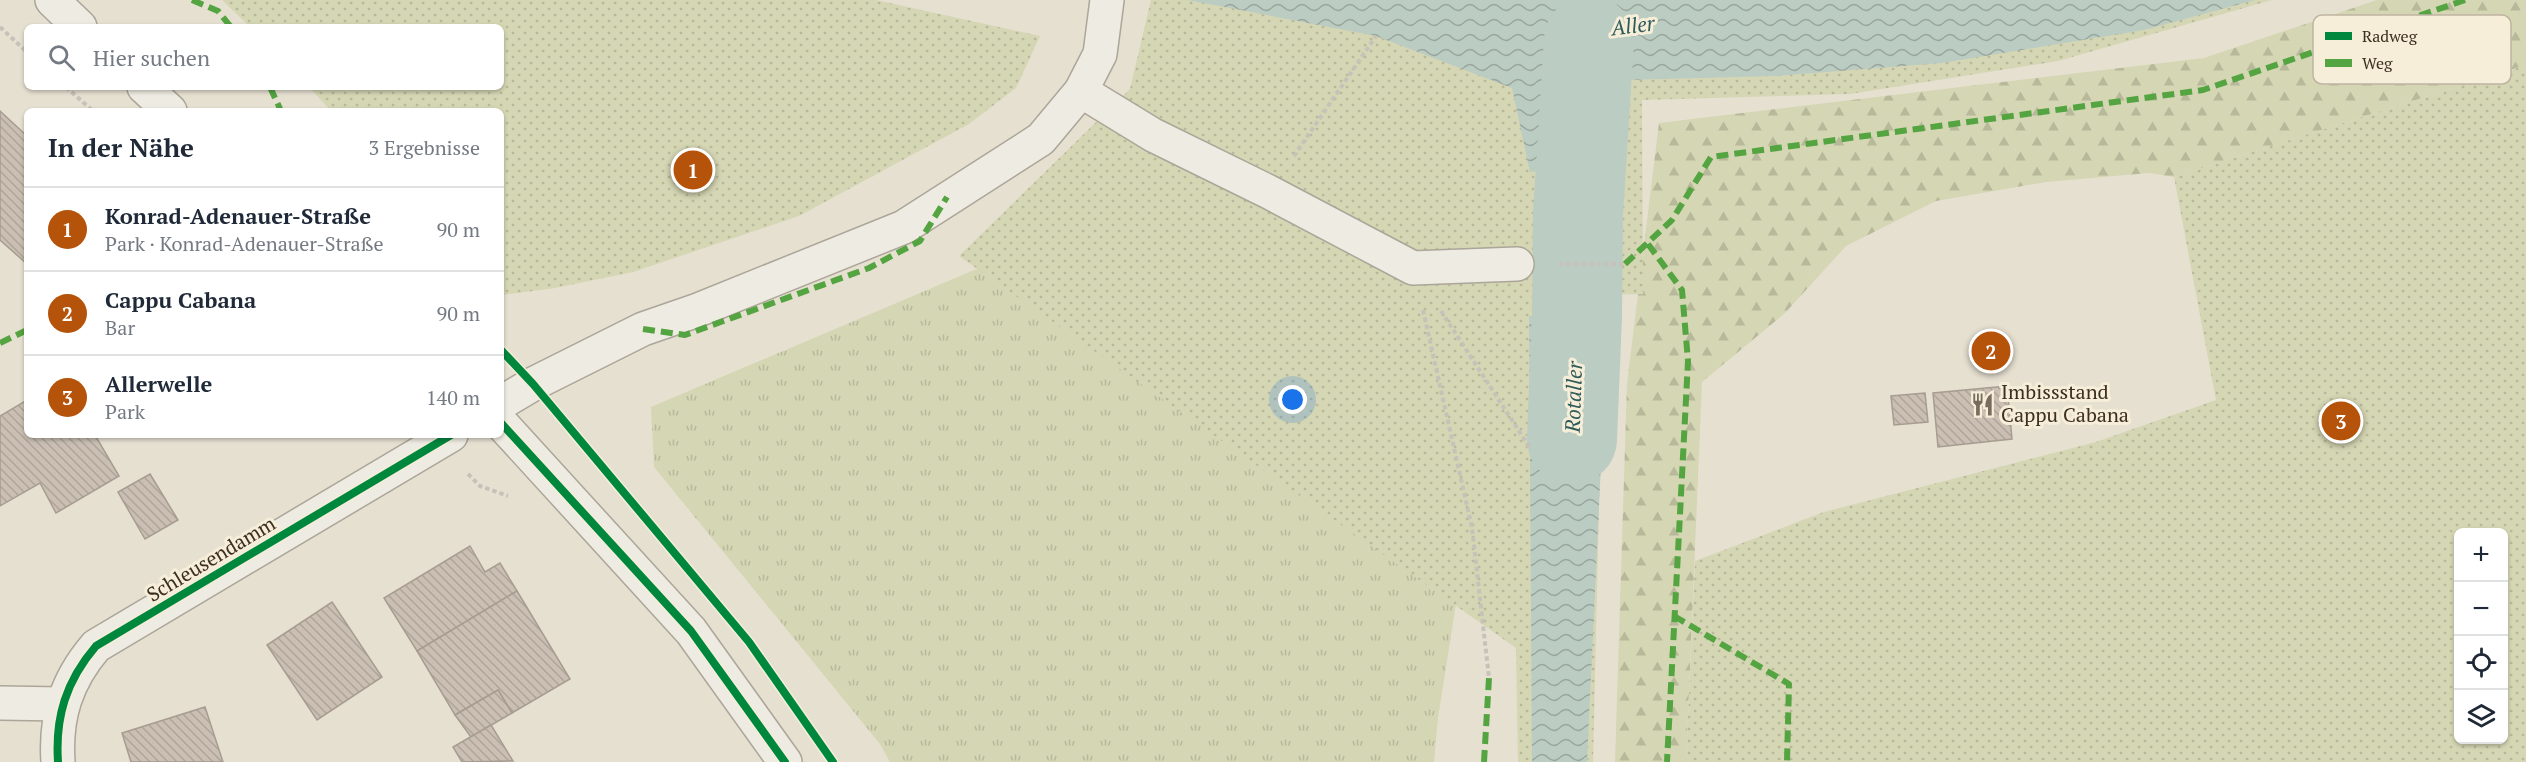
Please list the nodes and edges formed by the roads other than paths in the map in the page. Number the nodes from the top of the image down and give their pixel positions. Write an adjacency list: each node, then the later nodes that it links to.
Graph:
1 (52, 0): 3 (street)
2 (1107, 0): 5 (street)
3 (77, 24)
4 (147, 90): 6 (street)
5 (1081, 91): 7 (street); 8 (street)
6 (167, 108)
7 (1516, 264)
8 (504, 402)
9 (504, 426): 14 (street)
10 (446, 438): 12 (street, Schleusendamm)
11 (0, 703): 12 (street)
12 (62, 704): 13 (street, Schleusendamm)
13 (58, 762)
14 (785, 762)

